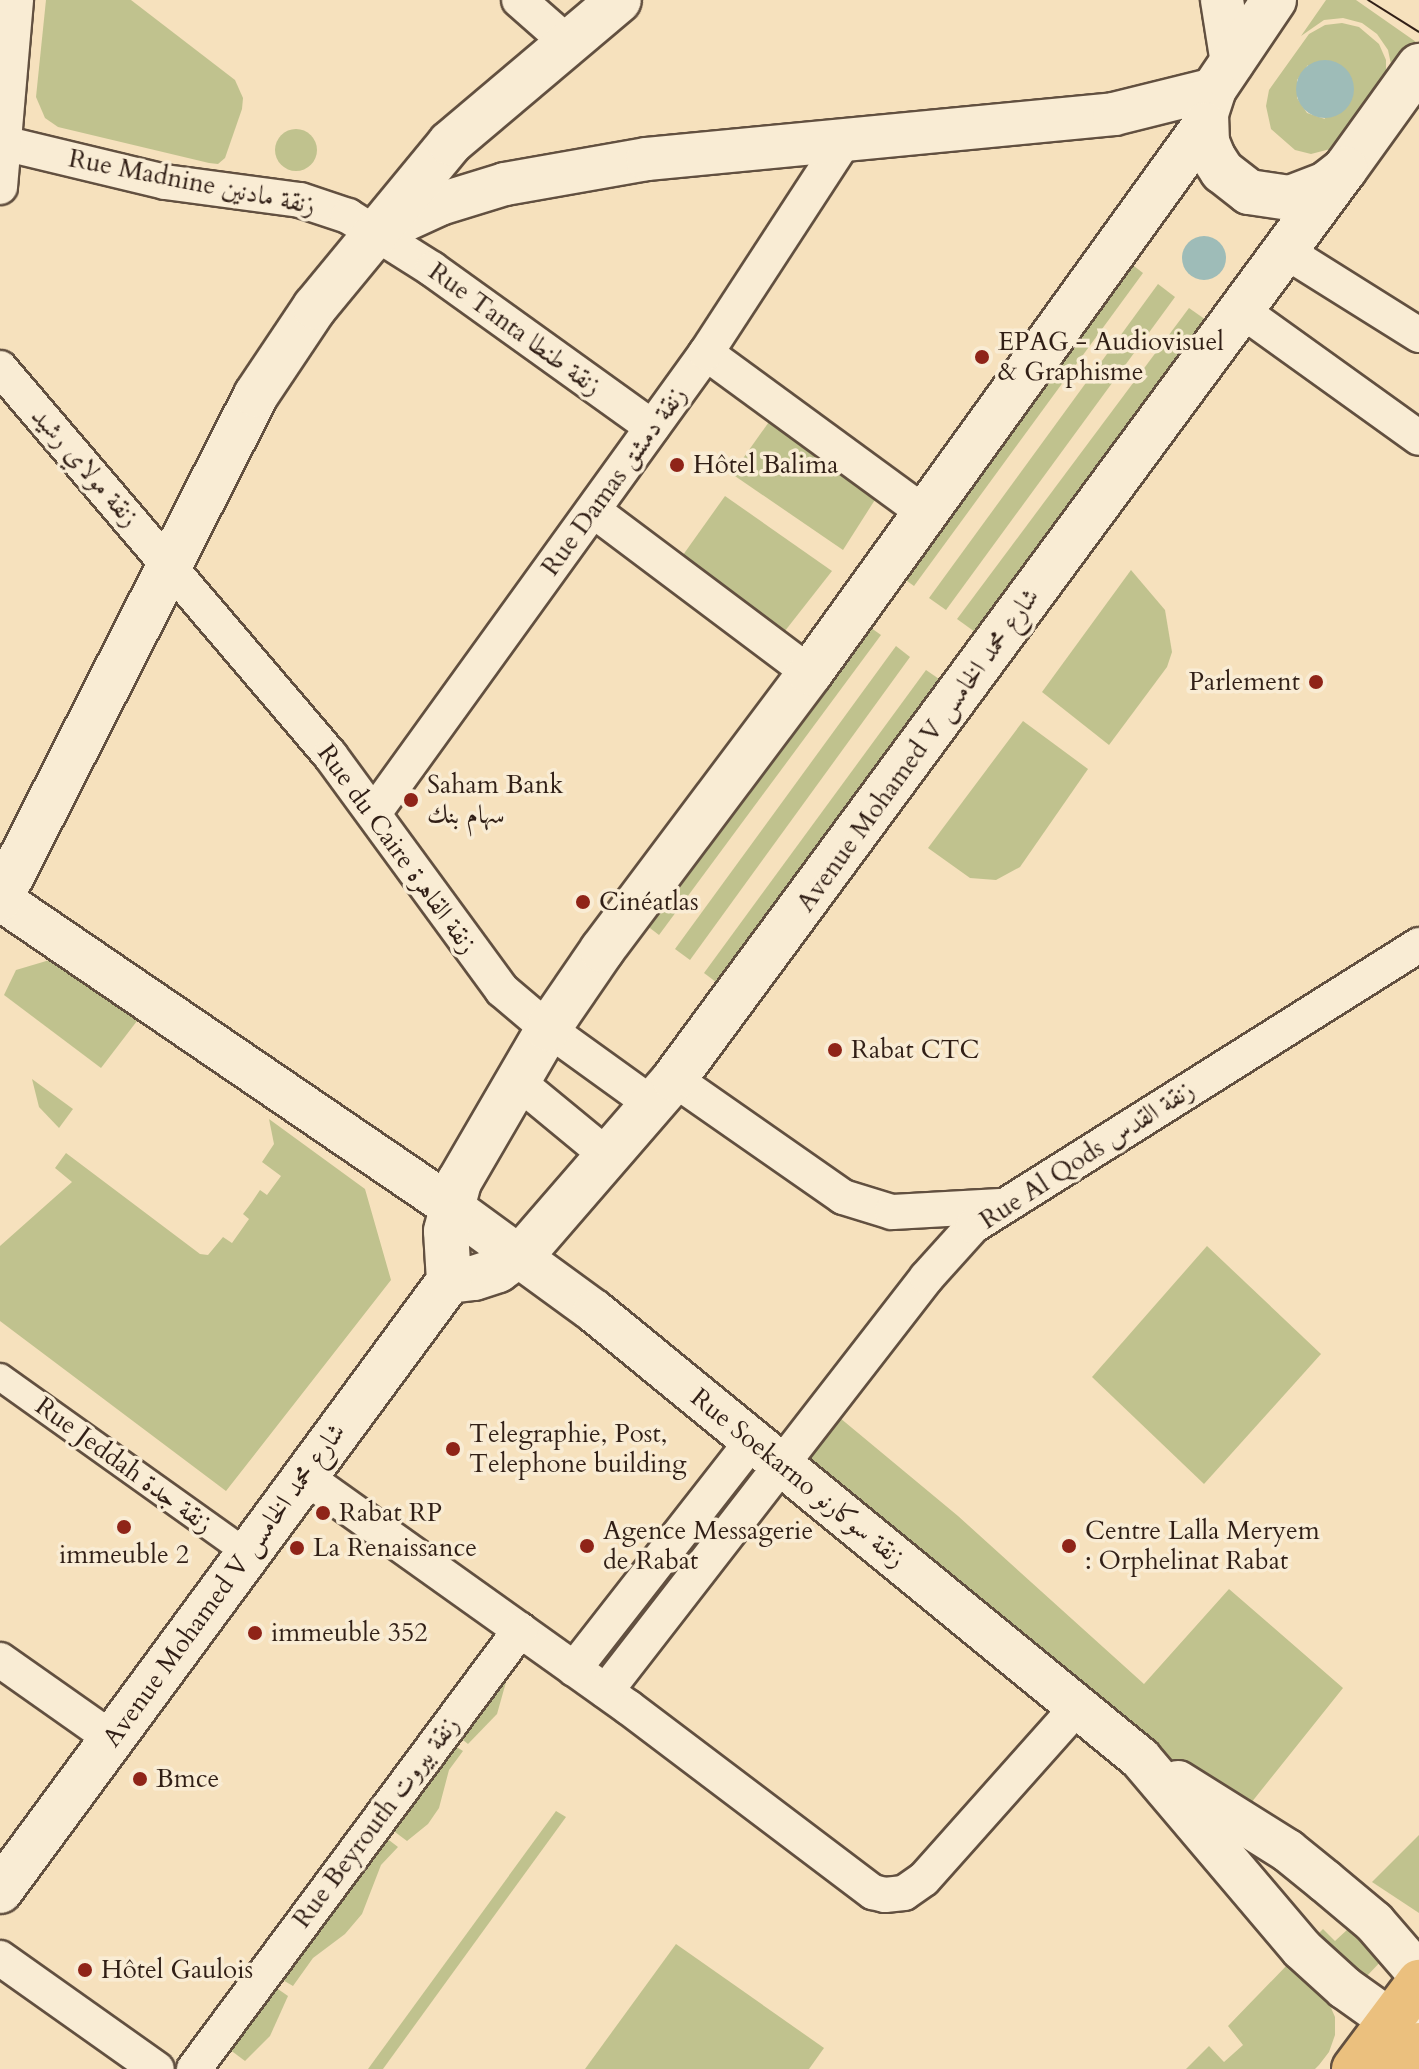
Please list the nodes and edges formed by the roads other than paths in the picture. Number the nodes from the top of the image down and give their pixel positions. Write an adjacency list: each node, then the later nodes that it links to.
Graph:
1 (16, 0): 10 (street)
2 (519, 0): 6 (street)
3 (619, 0): 6 (main road)
4 (1222, 0): 8 (street)
5 (1274, 0): 8 (main road)
6 (568, 43): 13 (main road)
7 (1419, 66): 11 (main road, Avenue Mohamed V شارع محمد الخامس)
8 (1217, 92): 9 (street); 11 (main road); 22 (main road)
9 (844, 141): 13 (street); 17 (street, Rue Damas زنقة دمشق)
10 (3, 143): 12 (street); 13 (street, Rue Madnine زنقة مادنين)
11 (1345, 169): 14 (main road, Avenue Mohamed V شارع محمد الخامس)
12 (0, 187)
13 (377, 233): 19 (street, Rue Tanta زنقة طنطا); 23 (main road)
14 (1285, 251): 15 (main road, Avenue Mohamed V شارع محمد الخامس); 16 (street)
15 (1241, 310): 20 (street); 30 (main road, Avenue Mohamed V شارع محمد الخامس)
16 (1419, 335)
17 (706, 353): 19 (street, Rue Damas زنقة دمشق); 22 (street)
18 (0, 368): 23 (street, زنقة مولاي رشيد)
19 (652, 427): 21 (street, Rue Damas زنقة دمشق)
20 (1419, 438)
21 (594, 511): 24 (street); 25 (street, Rue Damas زنقة دمشق)
22 (925, 513): 24 (main road)
23 (169, 565): 25 (street, Rue du Caire زنقة القاهرة); 26 (main road)
24 (810, 673): 28 (main road)
25 (374, 813): 28 (street, Rue du Caire زنقة القاهرة)
26 (0, 899): 33 (street, Rue Soekarno زنقة سوكارنو)
27 (1419, 945): 32 (street, Rue Al Qods زنقة القدس)
28 (548, 1029): 29 (main road); 30 (street, Rue du Caire زنقة القاهرة)
29 (517, 1081): 31 (street); 33 (main road)
30 (663, 1092): 31 (main road, Avenue Mohamed V شارع محمد الخامس); 32 (street, Rue du Caire زنقة القاهرة)
31 (608, 1156): 34 (main road, Avenue Mohamed V شارع محمد الخامس)
32 (1008, 1205): 37 (street, Rue Al Qods زنقة القدس)
33 (450, 1206): 34 (street, Rue Soekarno زنقة سوكارنو); 35 (main road)
34 (519, 1256): 35 (main road, Avenue Mohamed V شارع محمد الخامس); 37 (street, Rue Soekarno زنقة سوكارنو)
35 (449, 1281): 38 (main road, Avenue Mohamed V شارع محمد الخامس)
36 (0, 1377): 39 (street, Rue Jeddah زنقة جدة)
37 (767, 1453): 42 (street); 43 (street); 44 (street, Rue Soekarno زنقة سوكارنو)
38 (304, 1476): 39 (main road, Avenue Mohamed V شارع محمد الخامس); 40 (street)
39 (248, 1554): 45 (main road, Avenue Mohamed V شارع محمد الخامس)
40 (520, 1630): 42 (street); 53 (street, Rue Beyrouth زنقة بيروت)
41 (0, 1660): 45 (street)
42 (574, 1669): 43 (street)
43 (606, 1691): 44 (street)
44 (1079, 1705): 46 (street, Rue Soekarno زنقة سوكارنو)
45 (111, 1738): 47 (main road, Avenue Mohamed V شارع محمد الخامس)
46 (1140, 1758): 49 (street, Rue Soekarno زنقة سوكارنو); 51 (street, Rue Soekarno زنقة سوكارنو)
47 (0, 1891)
48 (0, 1958): 52 (street)
49 (1419, 1974)
50 (1419, 1982): 51 (main road)
51 (1410, 2035): 54 (main road); 55 (main road)
52 (157, 2069)
53 (194, 2069)
54 (1354, 2069)
55 (1401, 2069)

